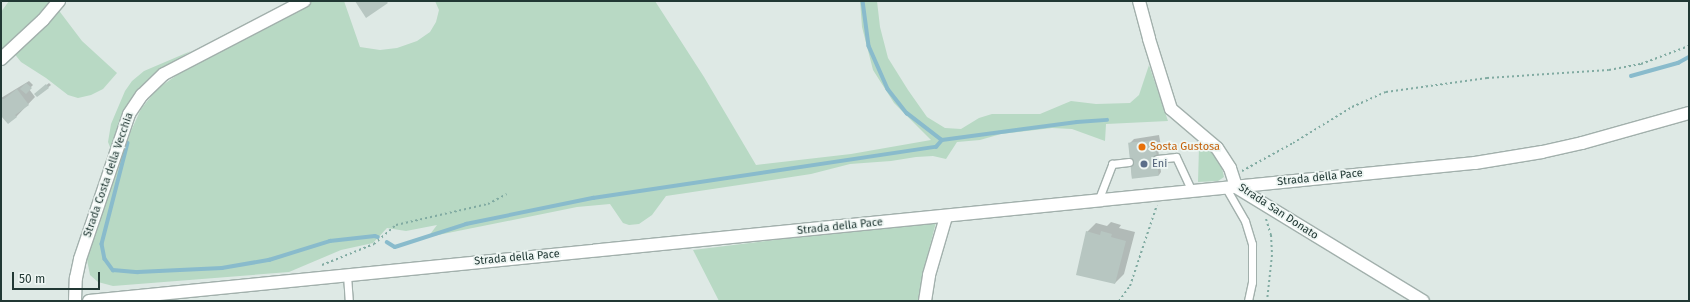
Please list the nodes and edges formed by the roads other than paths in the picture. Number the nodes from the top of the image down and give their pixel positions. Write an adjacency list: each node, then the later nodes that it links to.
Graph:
1 (59, 1): 4 (street)
2 (304, 1): 13 (street, Strada Costa della Vecchia)
3 (1139, 1): 8 (street, Strada San Donato)
4 (1, 59)
5 (1689, 113): 8 (street, Strada della Pace)
6 (1157, 159): 9 (lane)
7 (1129, 162): 10 (lane)
8 (1231, 184): 9 (street, Strada della Pace); 17 (lane); 18 (street, Strada San Donato)
9 (1192, 192): 10 (street, Strada della Pace)
10 (1098, 201): 11 (street, Strada della Pace)
11 (946, 217): 12 (street, Strada della Pace); 16 (street)
12 (347, 275): 14 (street, Strada della Pace); 15 (lane)
13 (75, 301)
14 (89, 301)
15 (349, 301)
16 (925, 301)
17 (1248, 301)
18 (1423, 301)

